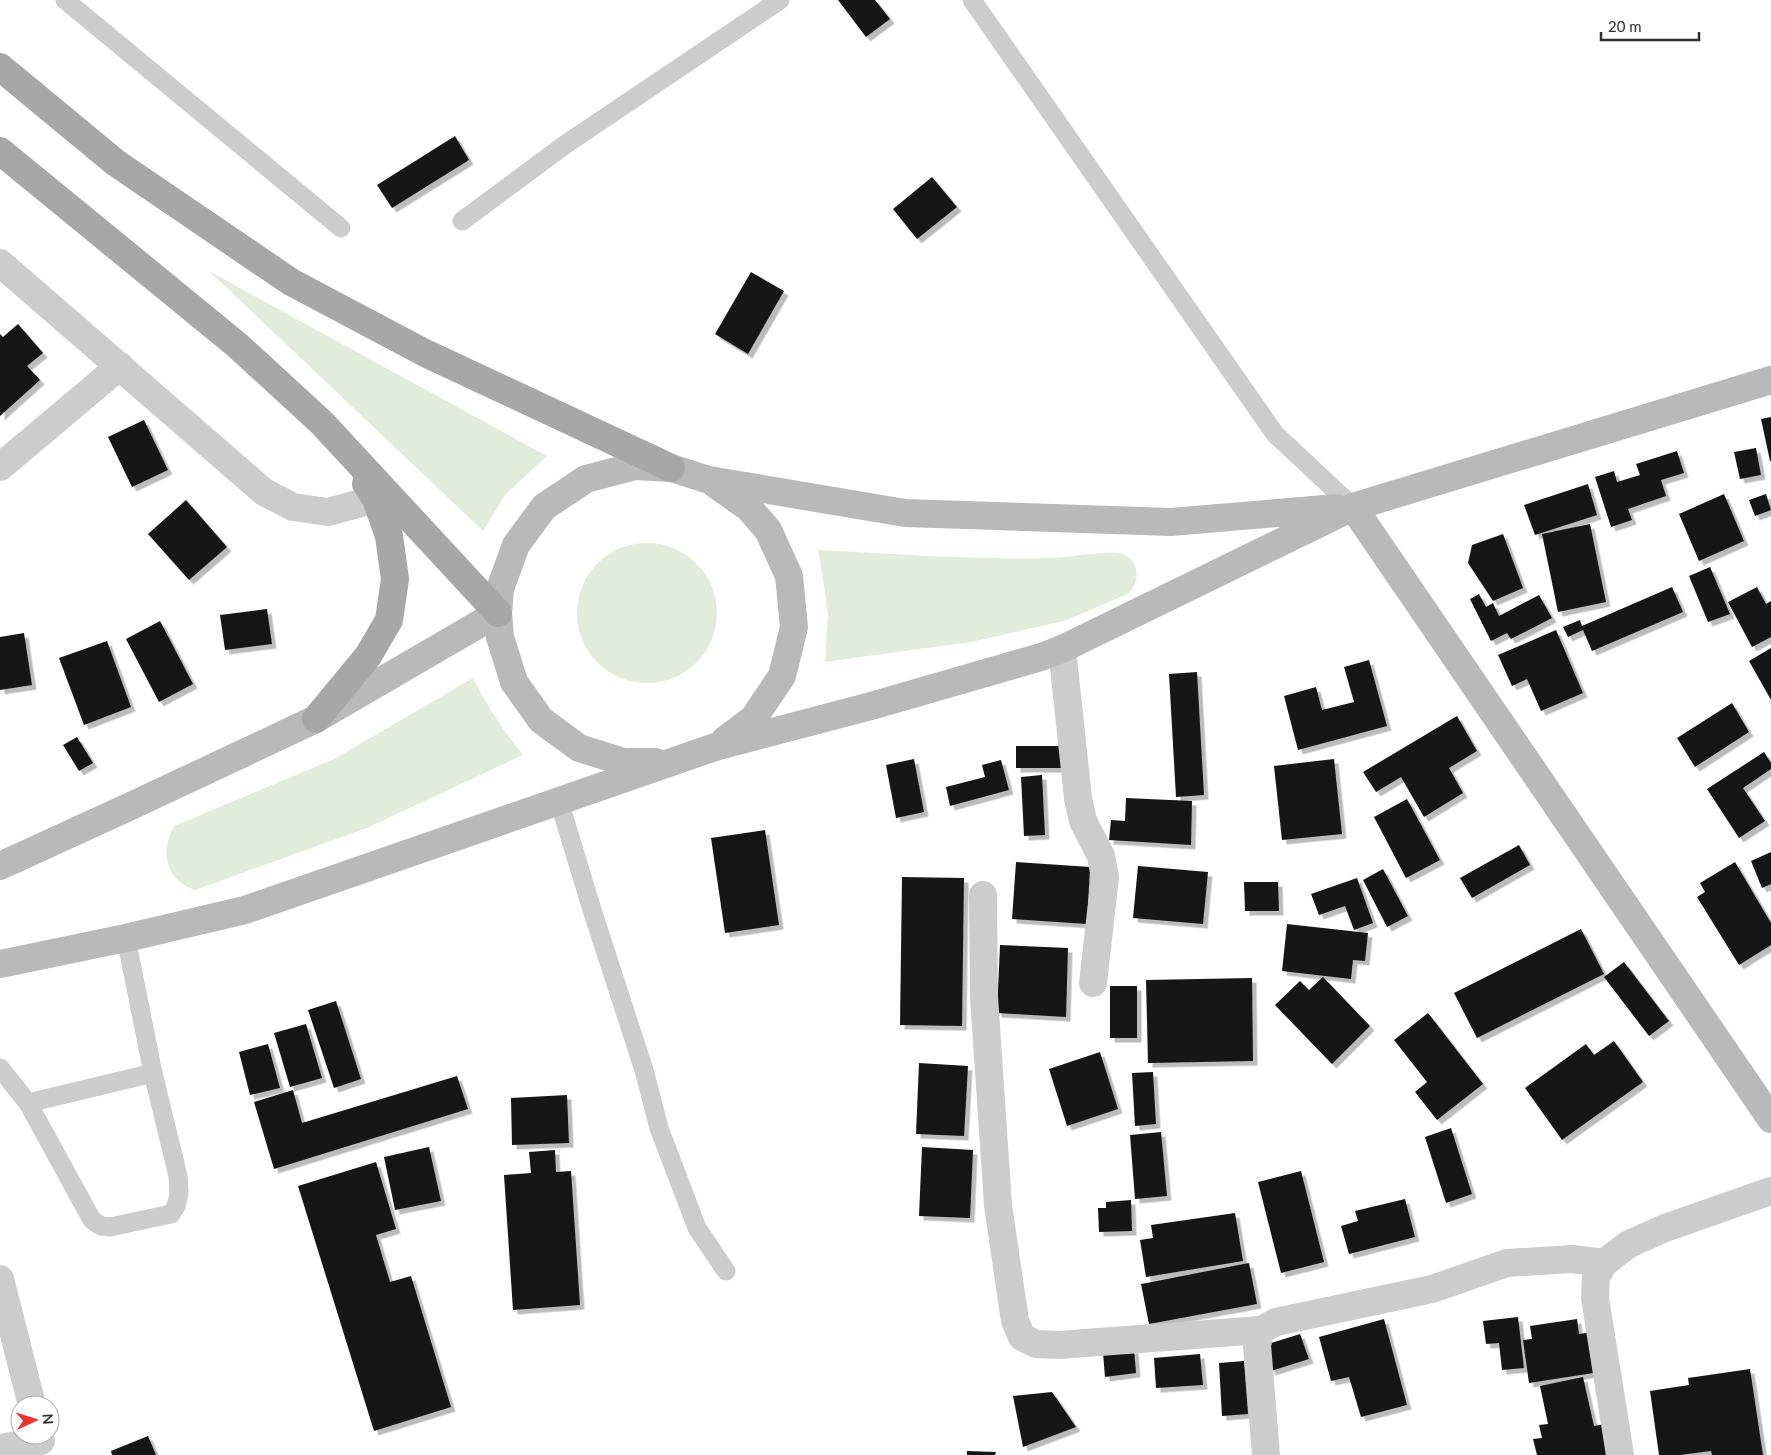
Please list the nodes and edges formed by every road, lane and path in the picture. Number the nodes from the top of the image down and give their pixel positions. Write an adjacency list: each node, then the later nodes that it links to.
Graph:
1 (66, 0): 7 (lane)
2 (780, 0): 6 (lane)
3 (972, 0): 16 (lane)
4 (0, 67): 13 (main road)
5 (0, 151): 11 (main road)
6 (462, 221)
7 (341, 228)
8 (0, 263): 9 (street)
9 (120, 366): 12 (street); 15 (street)
10 (1771, 380): 16 (main road)
11 (322, 423): 15 (main road); 17 (main road)
12 (0, 467)
13 (670, 468): 14 (main road); 17 (main road)
14 (709, 480): 16 (main road); 20 (main road)
15 (376, 499): 19 (main road)
16 (1353, 507): 18 (main road); 31 (main road)
17 (498, 613): 19 (main road); 21 (main road)
18 (1062, 649): 20 (main road); 27 (street)
19 (316, 719): 23 (main road)
20 (715, 747): 21 (main road)
21 (671, 762): 22 (main road)
22 (559, 801): 25 (main road); 34 (lane)
23 (0, 866)
24 (983, 895): 36 (street)
25 (126, 938): 26 (main road); 29 (lane)
26 (0, 964)
27 (1093, 982)
28 (0, 1068): 30 (lane)
29 (153, 1073): 30 (lane); 30 (lane)
30 (28, 1103)
31 (1771, 1119)
32 (1771, 1191): 33 (street)
33 (1604, 1263): 36 (street); 41 (street)
34 (726, 1271)
35 (0, 1279): 37 (street)
36 (1261, 1330): 40 (street)
37 (29, 1395)
38 (32, 1445): 39 (street)
39 (0, 1448)
40 (1266, 1455)
41 (1620, 1455)

